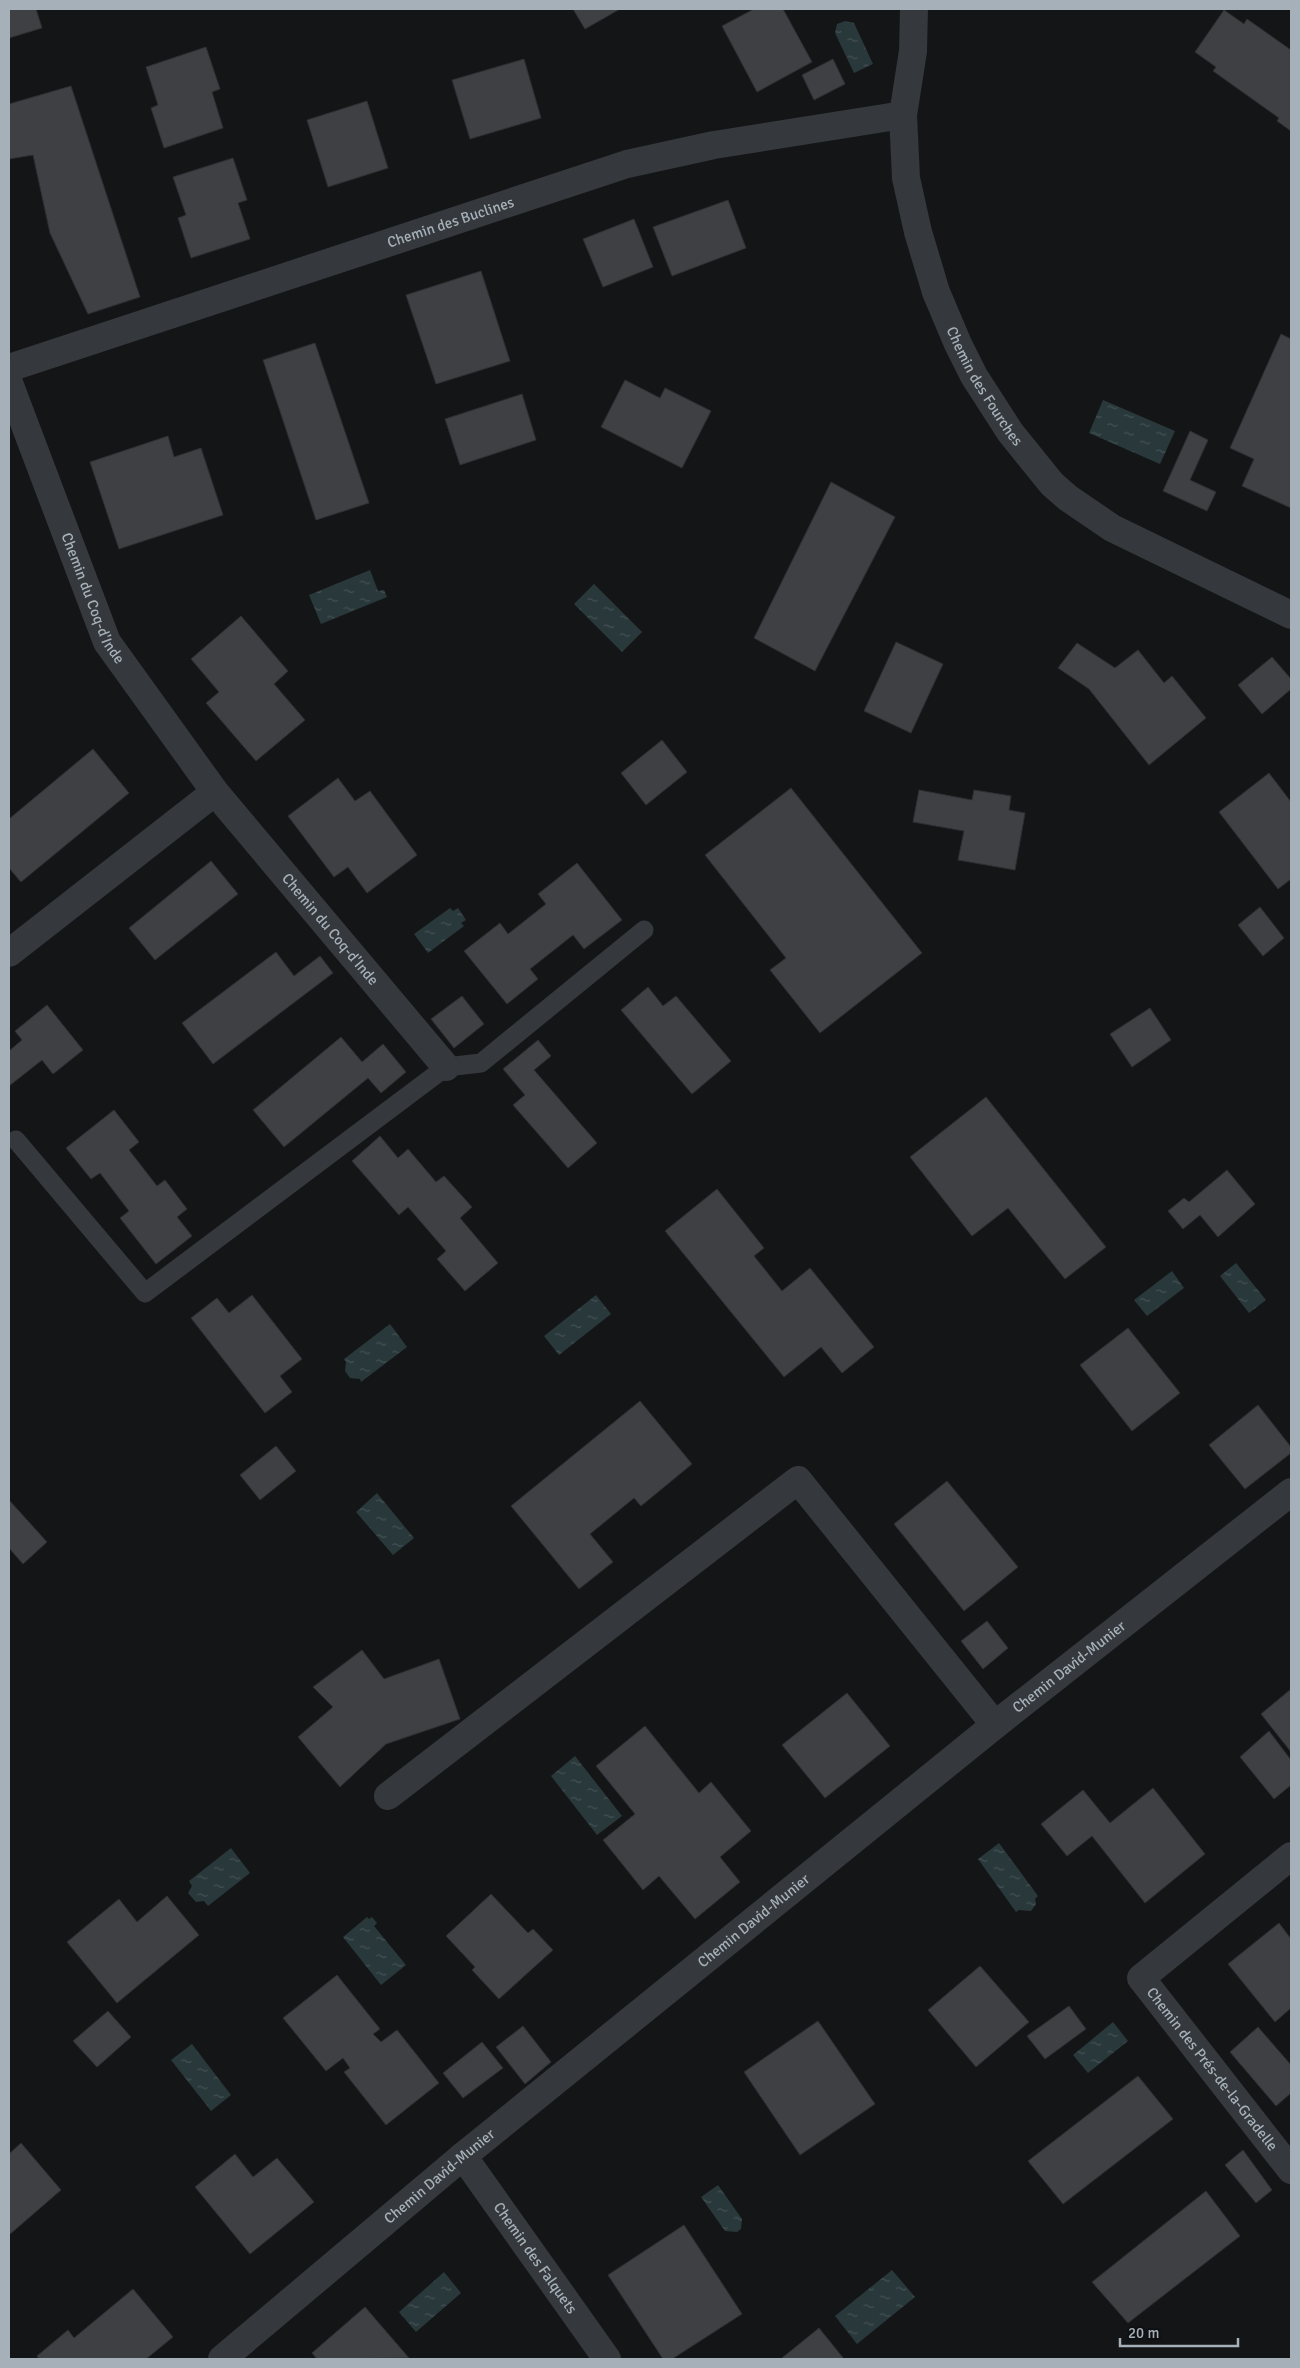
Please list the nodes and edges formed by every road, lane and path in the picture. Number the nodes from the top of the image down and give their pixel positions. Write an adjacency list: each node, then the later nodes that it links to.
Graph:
1 (914, 9): 2 (street, Chemin des Fourches)
2 (903, 115): 3 (street, Chemin des Buclines); 5 (street, Chemin des Fourches)
3 (9, 368)
4 (9, 383): 6 (street, Chemin du Coq-d'Inde)
5 (1291, 616)
6 (215, 792): 8 (street); 9 (street, Chemin du Coq-d'Inde)
7 (644, 930): 9 (lane)
8 (9, 953)
9 (446, 1067): 10 (lane)
10 (16, 1140)
11 (1291, 1492): 12 (street, Chemin David-Munier)
12 (995, 1725): 13 (street); 15 (street, Chemin David-Munier)
13 (388, 1796)
14 (1291, 1856): 16 (street, Chemin des Prés-de-la-Gradelle)
15 (463, 2156): 17 (street, Chemin David-Munier); 18 (street, Chemin des Falquets)
16 (1291, 2170)
17 (222, 2359)
18 (607, 2359)

